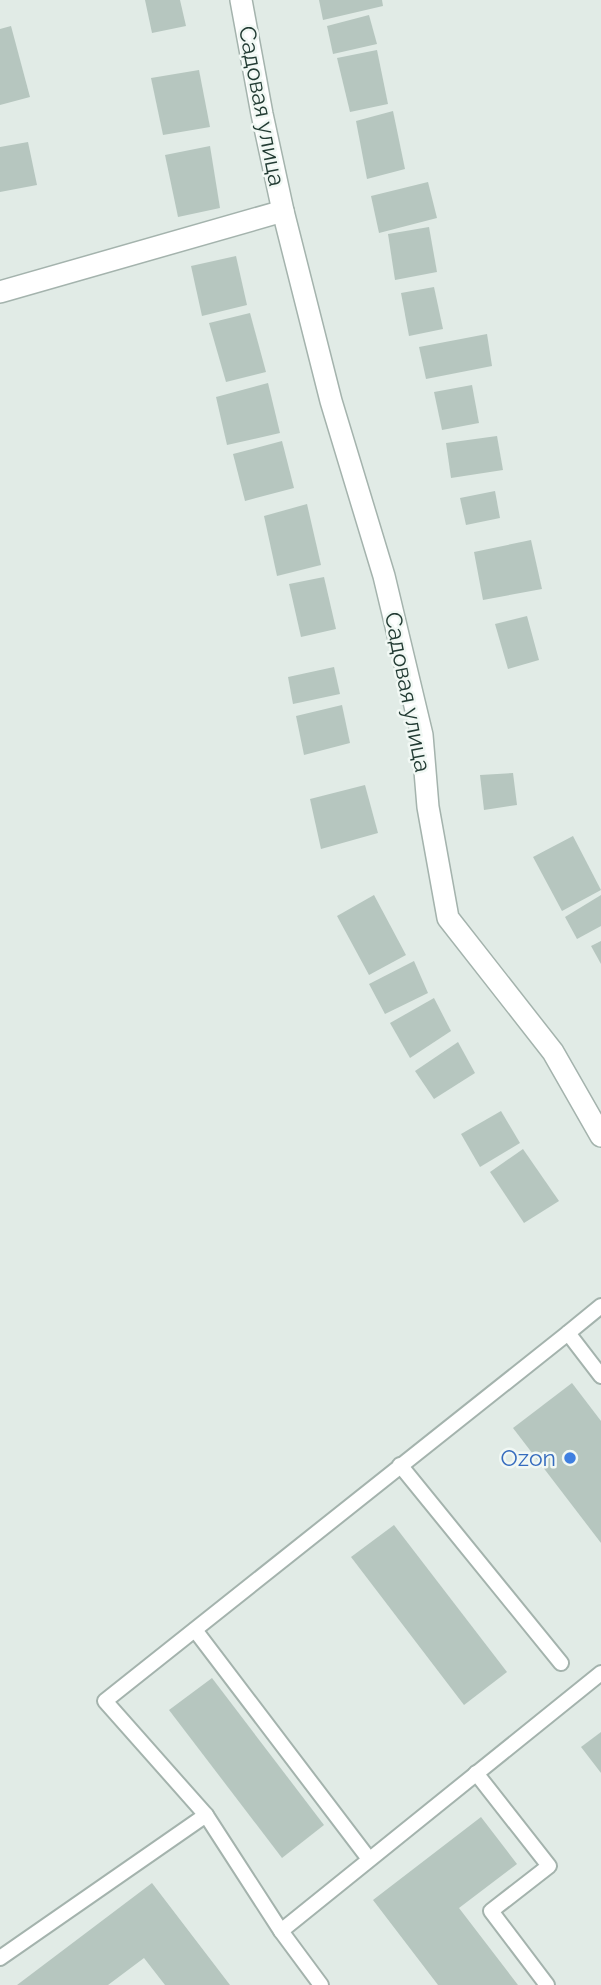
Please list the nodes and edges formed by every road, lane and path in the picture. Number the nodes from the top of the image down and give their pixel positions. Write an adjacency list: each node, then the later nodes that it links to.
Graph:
1 (241, 0): 2 (street, Садовая улица)
2 (283, 211): 3 (street, Садовая улица); 4 (street, Садовая улица)
3 (0, 292)
4 (601, 1136)
5 (601, 1306): 6 (lane)
6 (568, 1333): 7 (lane); 8 (lane)
7 (601, 1376)
8 (400, 1465): 9 (lane); 10 (lane)
9 (195, 1630): 13 (lane); 14 (lane)
10 (561, 1664)
11 (601, 1673): 12 (lane)
12 (476, 1773): 14 (lane); 18 (lane)
13 (206, 1815): 15 (lane); 16 (lane)
14 (369, 1860): 15 (lane)
15 (281, 1931): 17 (lane)
16 (0, 1958)
17 (321, 1985)
18 (547, 1985)

